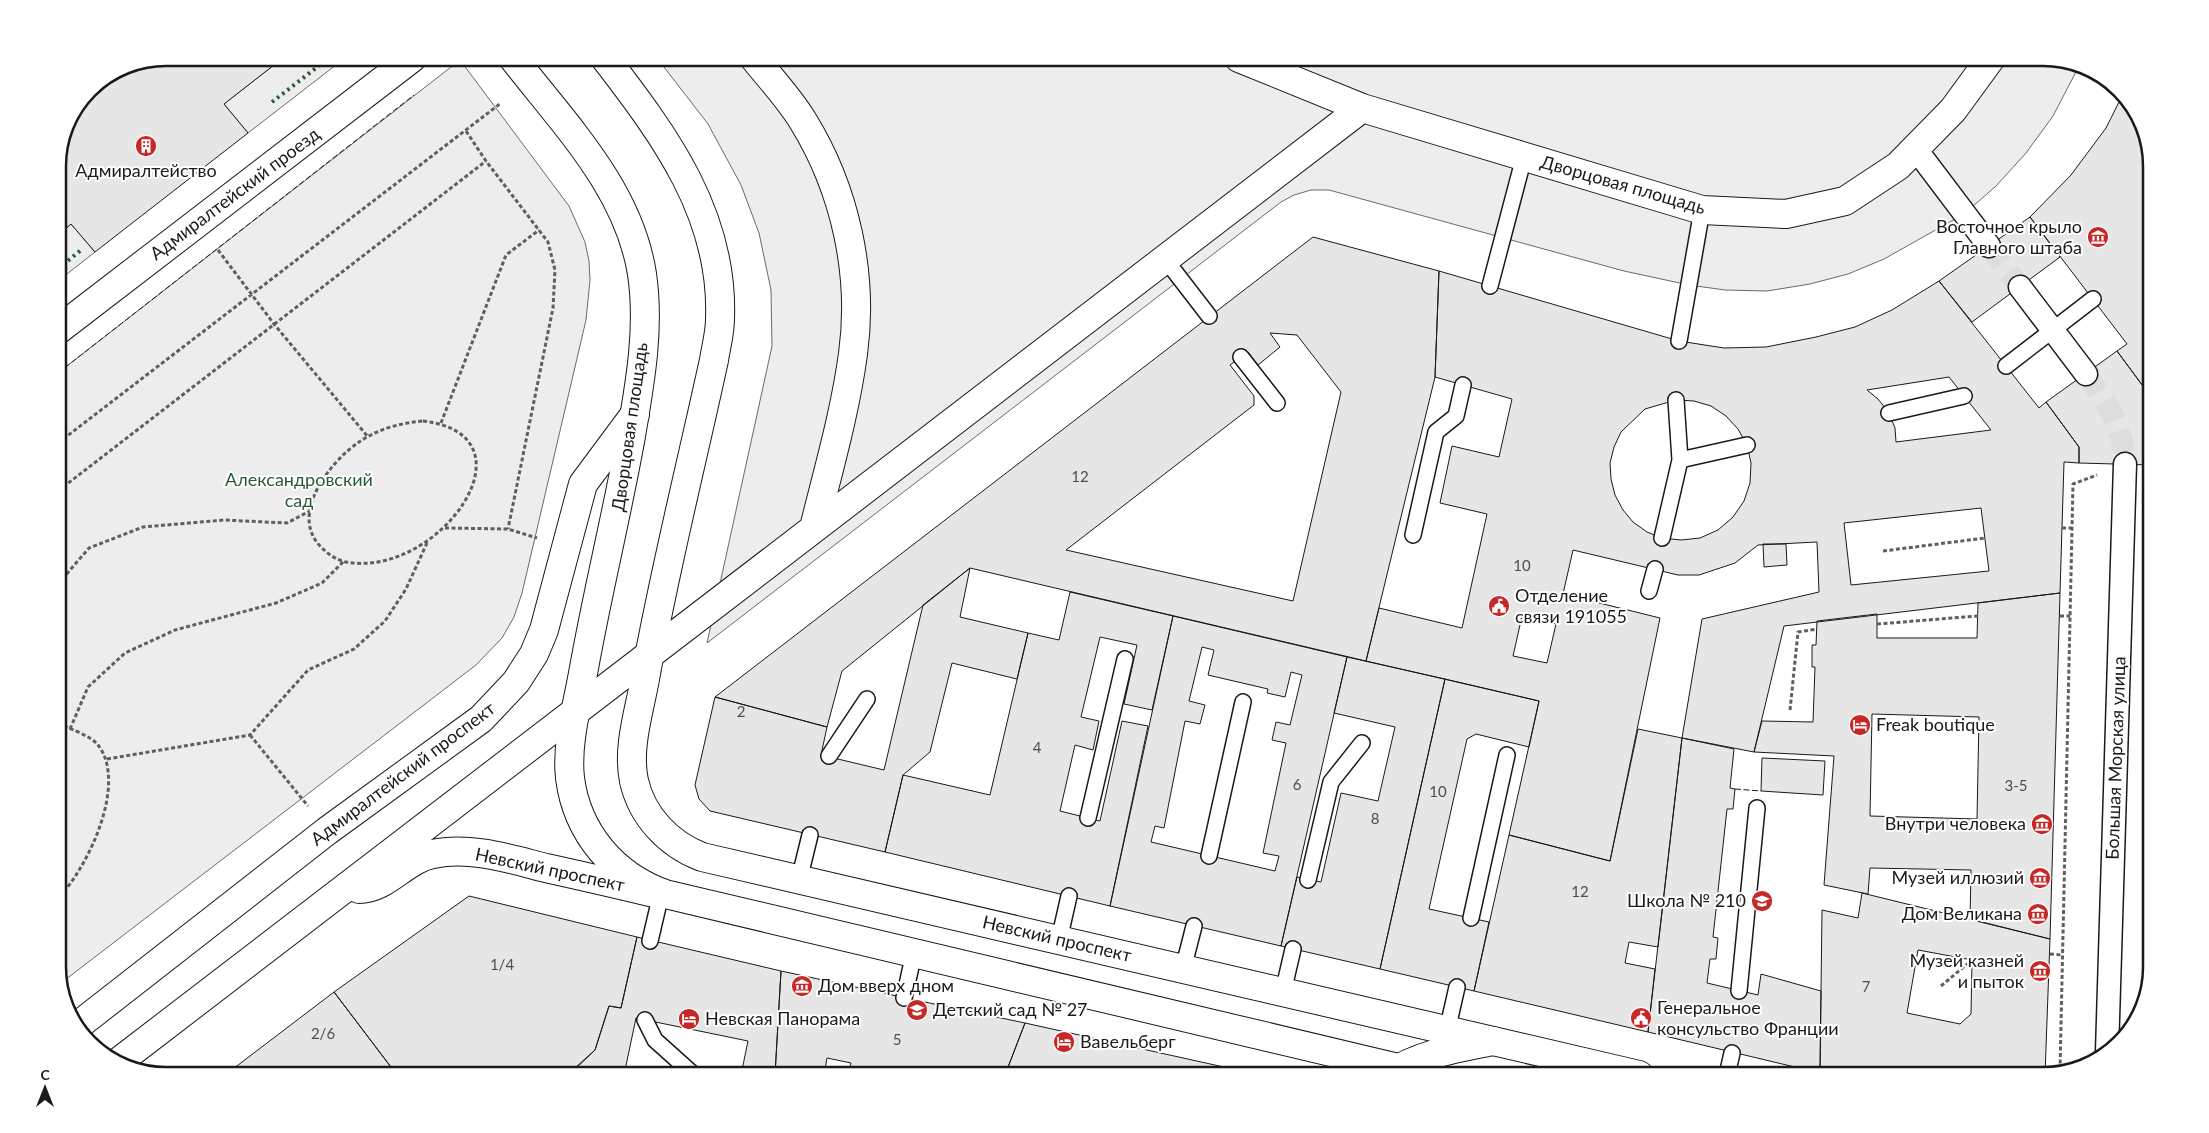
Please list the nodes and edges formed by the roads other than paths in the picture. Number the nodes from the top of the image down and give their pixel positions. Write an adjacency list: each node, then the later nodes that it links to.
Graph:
1 (402, 66): 17 (main road, Адмиралтейский проезд)
2 (519, 66): 28 (main road, Дворцовая площадь)
3 (611, 66): 37 (main road)
4 (760, 66): 32 (main road)
5 (1259, 66): 7 (main road, Дворцовая площадь)
6 (1985, 66): 8 (main road, Дворцовая площадь)
7 (1362, 108): 9 (main road, Дворцовая площадь); 12 (main road)
8 (1915, 148): 10 (main road, Дворцовая площадь); 11 (street)
9 (1524, 157): 10 (main road, Дворцовая площадь); 13 (lane)
10 (1702, 210): 19 (lane)
11 (1989, 246)
12 (1165, 259): 16 (lane); 32 (main road)
13 (1490, 286)
14 (2020, 287): 18 (street)
15 (2093, 299): 18 (lane)
16 (1210, 316)
17 (66, 324)
18 (2053, 330): 21 (lane); 22 (street)
19 (1679, 341)
20 (1241, 357): 26 (lane)
21 (2006, 366)
22 (2086, 374)
23 (1463, 385): 33 (lane)
24 (1964, 396): 27 (lane)
25 (1676, 400): 30 (lane)
26 (1277, 403)
27 (1889, 413)
28 (635, 414): 41 (main road, Дворцовая площадь); 66 (main road, Адмиралтейский проспект)
29 (1747, 445): 30 (lane)
30 (1680, 460): 34 (lane)
31 (2125, 464): 69 (street, Большая Морская улица)
32 (814, 528): 37 (main road)
33 (1413, 535)
34 (1662, 538)
35 (1654, 570): 36 (lane)
36 (1649, 591)
37 (649, 655): 41 (main road); 49 (main road, Невский проспект)
38 (1124, 659): 46 (lane)
39 (867, 699): 44 (lane)
40 (1243, 702): 48 (lane)
41 (576, 710): 51 (main road); 52 (main road, Невский проспект)
42 (1362, 743): 50 (lane)
43 (1507, 755): 54 (lane)
44 (829, 756)
45 (1757, 808): 62 (lane)
46 (1088, 818)
47 (810, 834): 49 (lane)
48 (1210, 856)
49 (799, 880): 57 (main road, Невский проспект)
50 (1308, 880)
51 (342, 890): 52 (main road, Невский проспект); 71 (main road)
52 (669, 896): 56 (lane); 59 (main road, Невский проспект)
53 (1069, 896): 57 (lane)
54 (1471, 918)
55 (1194, 926): 60 (lane)
56 (650, 940)
57 (1059, 940): 60 (main road, Невский проспект)
58 (1293, 948): 63 (lane)
59 (914, 953): 64 (lane); 73 (main road, Невский проспект)
60 (1184, 969): 63 (main road, Невский проспект)
61 (1457, 987): 67 (lane)
62 (1740, 991)
63 (1283, 992): 67 (main road, Невский проспект)
64 (904, 998)
65 (645, 1020): 72 (lane)
66 (83, 1022)
67 (1447, 1031): 68 (main road, Невский проспект)
68 (1493, 1041): 74 (main road); 75 (main road, Невский проспект)
69 (2108, 1042)
70 (1732, 1053): 76 (lane)
71 (124, 1057)
72 (684, 1067)
73 (1373, 1067)
74 (1405, 1067)
75 (1601, 1067)
76 (1729, 1067)

